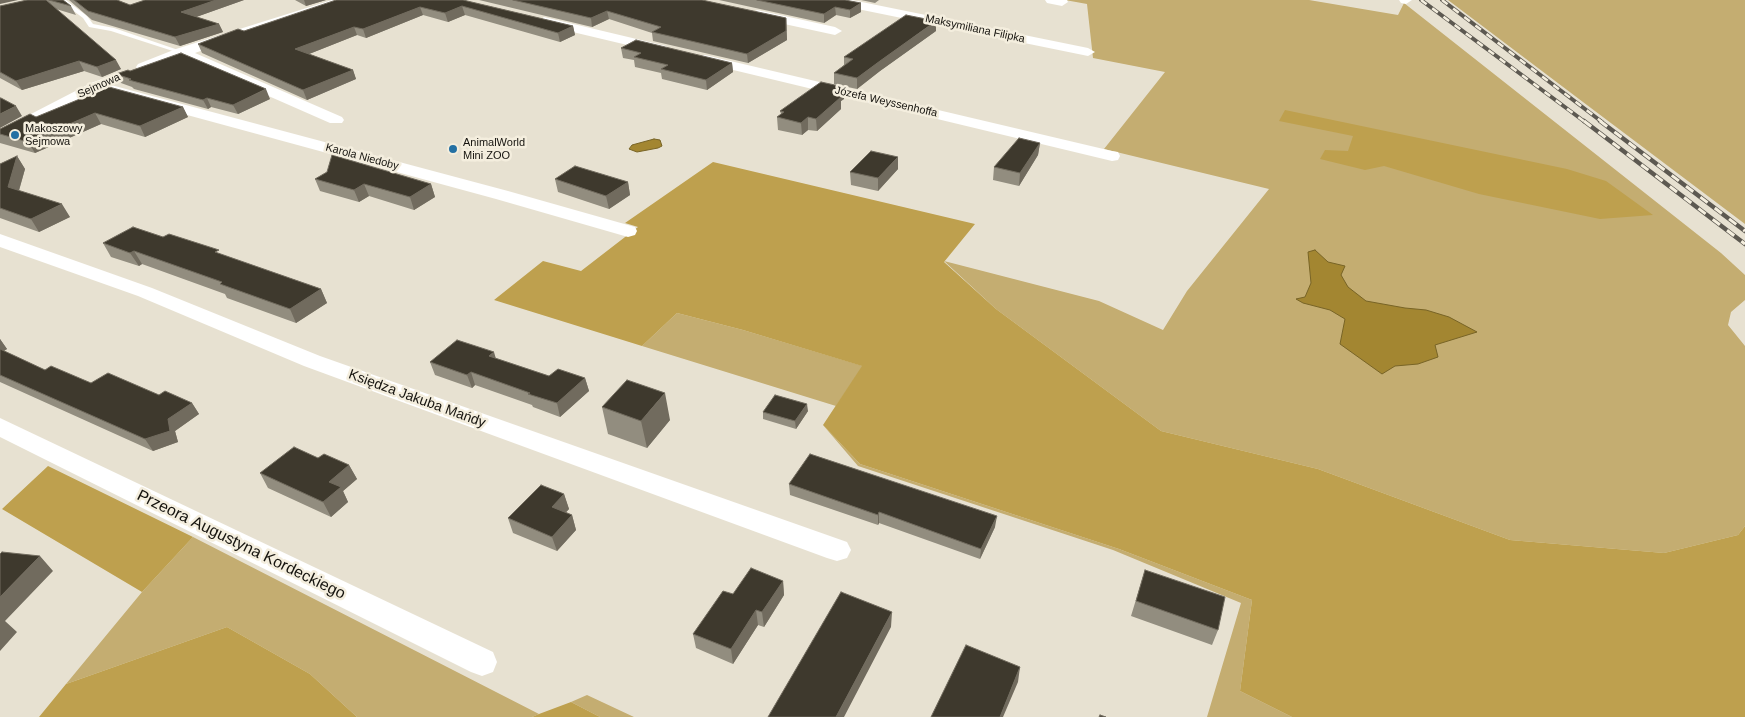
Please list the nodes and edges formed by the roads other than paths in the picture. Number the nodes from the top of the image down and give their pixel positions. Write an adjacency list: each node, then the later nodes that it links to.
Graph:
1 (62, 0): 7 (lane)
2 (345, 0): 7 (street, Sejmowa)
3 (833, 0): 8 (street, Maksymiliana Filipka)
4 (740, 10): 6 (street)
5 (533, 18): 12 (street, Józefa Weyssenhoffa)
6 (835, 31)
7 (181, 52): 9 (street, Sejmowa); 10 (street)
8 (1088, 52)
9 (96, 86): 11 (street, Sejmowa); 13 (street, Karola Niedoby)
10 (336, 120)
11 (0, 136)
12 (1112, 156)
13 (628, 231)
14 (0, 240): 16 (street, Księdza Jakuba Mańdy)
15 (0, 427): 17 (street, Przeora Augustyna Kordeckiego)
16 (837, 550)
17 (482, 662)

